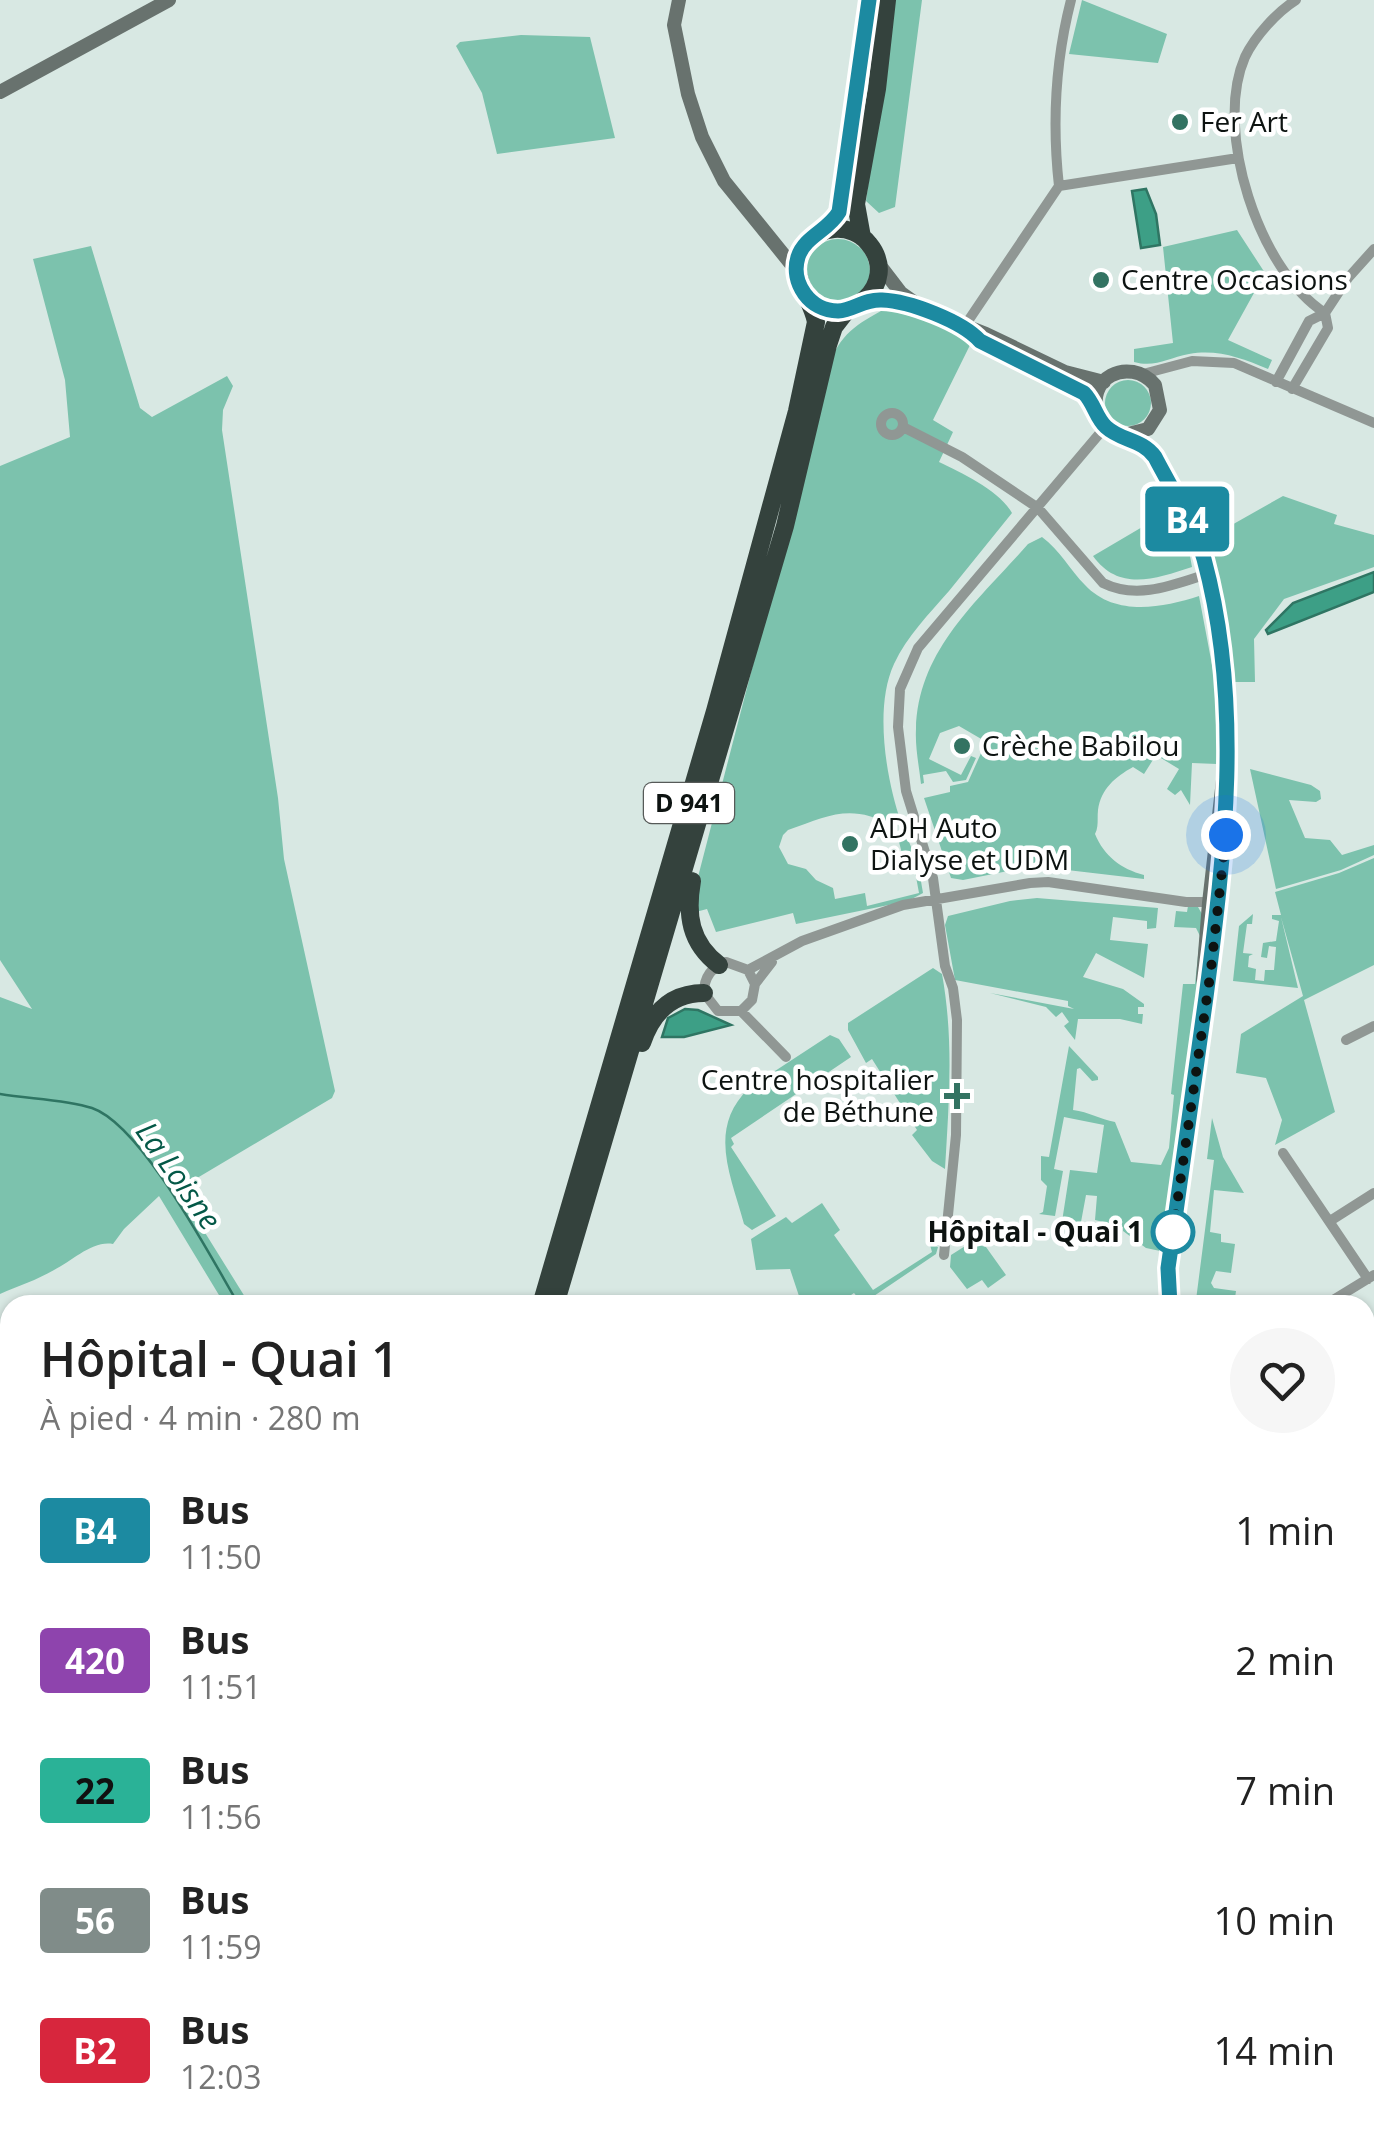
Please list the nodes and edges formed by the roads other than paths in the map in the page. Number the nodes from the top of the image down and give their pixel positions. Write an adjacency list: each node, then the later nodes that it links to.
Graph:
1 (169, 0): 8 (street)
2 (664, 0): 7 (street)
3 (869, 0): 11 (highway)
4 (887, 0): 12 (highway)
5 (1070, 0): 10 (street)
6 (1296, 0): 9 (street)
7 (678, 4): 13 (street)
8 (0, 92)
9 (1238, 158): 10 (street); 20 (street)
10 (1058, 186): 21 (street)
11 (818, 234): 12 (highway); 13 (street); 16 (highway)
12 (862, 236): 15 (highway)
13 (772, 238): 16 (street)
14 (1374, 249): 20 (street)
15 (878, 262): 18 (highway); 19 (street)
16 (796, 270): 17 (highway)
17 (807, 298): 18 (highway); 55 (highway, D 941)
18 (856, 305): 19 (street); 37 (highway, D 941)
19 (925, 310): 21 (street)
20 (1325, 313): 25 (street); 26 (street)
21 (967, 328): 24 (street); 28 (street)
22 (1174, 368): 23 (street); 25 (street); 27 (street)
23 (1142, 374): 24 (street); 27 (street)
24 (1104, 382): 28 (street)
25 (1276, 382): 26 (street)
26 (1292, 389): 29 (street)
27 (1159, 393): 30 (street)
28 (1096, 407): 31 (street)
29 (1374, 423)
30 (1152, 425): 33 (street); 34 (street)
31 (1106, 426): 33 (street); 35 (street)
32 (903, 428): 35 (street)
33 (1124, 435): 34 (street)
34 (1147, 446): 36 (street)
35 (1038, 508): 36 (street); 38 (street)
36 (1207, 574): 39 (street)
37 (712, 771): 41 (highway); 49 (highway, D 941)
38 (936, 898): 39 (street); 40 (street); 53 (street)
39 (1213, 902): 57 (street)
40 (775, 958): 42 (street); 43 (street)
41 (719, 964): 42 (street); 44 (street)
42 (748, 970): 43 (street)
43 (755, 984): 45 (street)
44 (704, 993): 45 (street); 49 (highway)
45 (746, 1006): 48 (street)
46 (1374, 1026): 47 (street)
47 (1346, 1040)
48 (786, 1057)
49 (613, 1113): 56 (highway, D 941)
50 (1283, 1153): 52 (street)
51 (1374, 1192): 52 (street)
52 (1330, 1221): 54 (street)
53 (944, 1255)
54 (1371, 1277): 58 (street)
55 (544, 1295)
56 (557, 1295)
57 (1169, 1295)
58 (1341, 1295)

